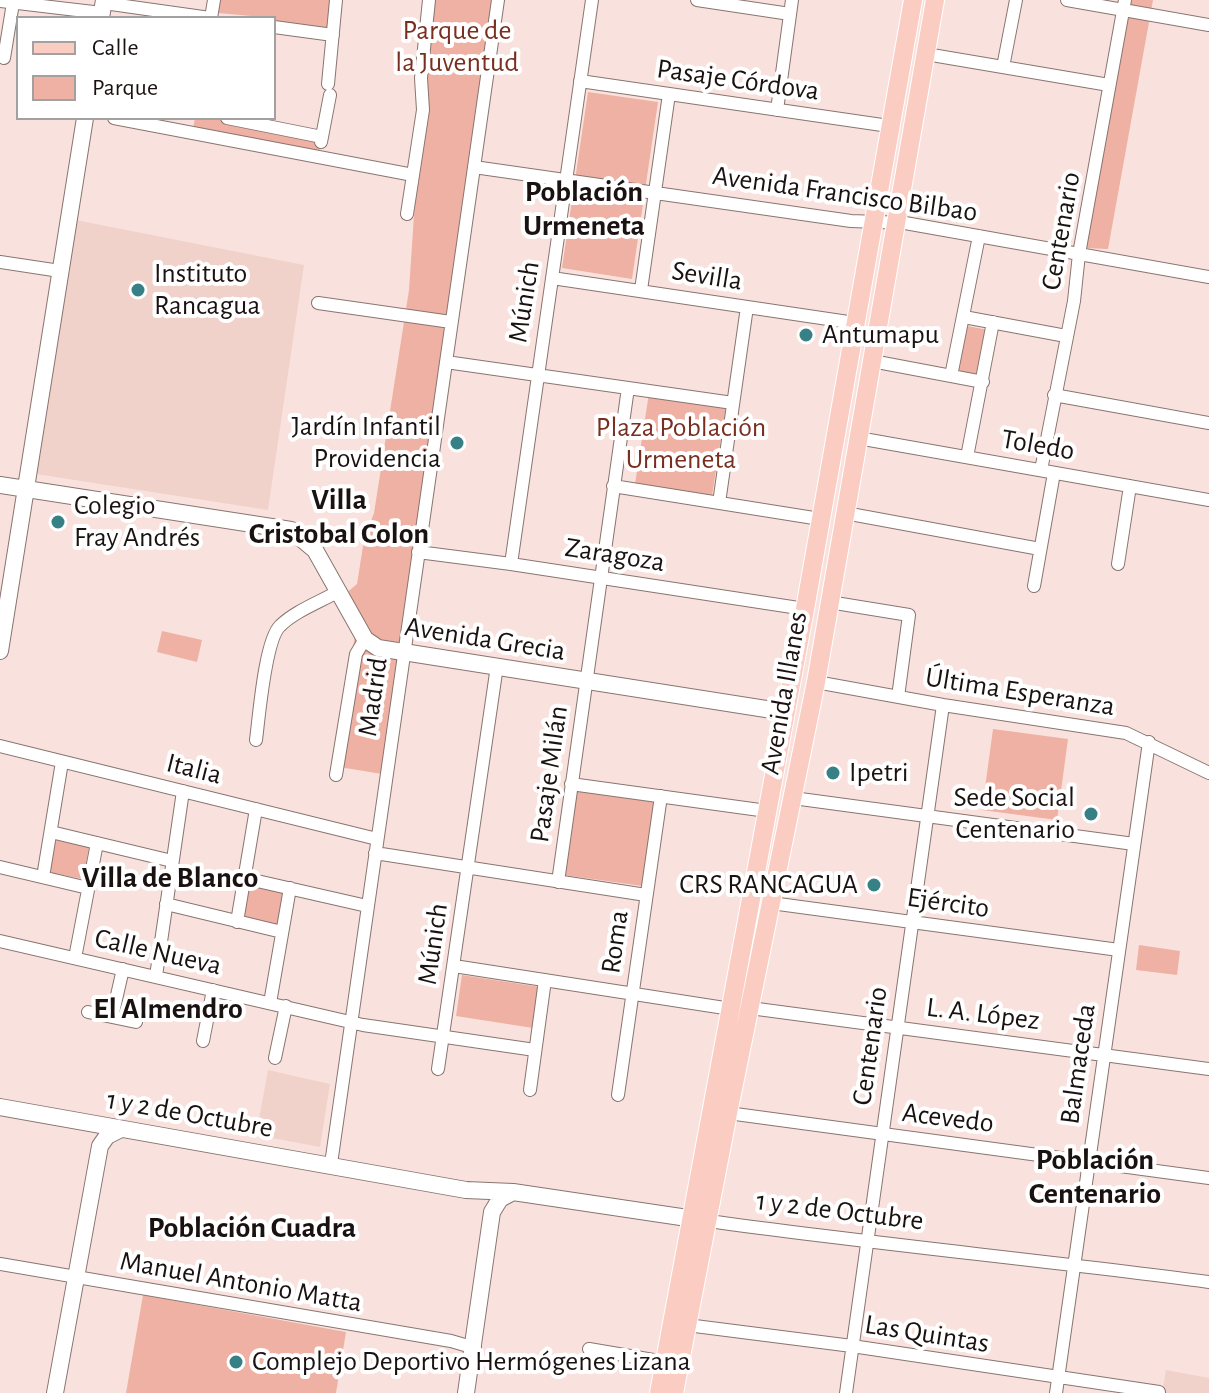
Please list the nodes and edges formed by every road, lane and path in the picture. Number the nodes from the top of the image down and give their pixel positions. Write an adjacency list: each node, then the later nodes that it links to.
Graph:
1 (336, 0): 18 (street)
2 (429, 0): 37 (street)
3 (498, 0): 36 (street, Madrid)
4 (592, 0): 22 (street, Múnich)
5 (697, 0): 14 (street)
6 (792, 0): 14 (street)
7 (913, 0): 31 (main road, Avenida Illanes)
8 (935, 0): 19 (main road, Avenida Illanes)
9 (1016, 0): 21 (street)
10 (1067, 0): 12 (street)
11 (7, 2): 13 (street); 20 (street)
12 (1124, 5): 16 (street); 23 (street, Centenario)
13 (103, 8): 15 (street)
14 (790, 14): 25 (street)
15 (189, 16)
16 (1209, 25)
17 (276, 27): 18 (street)
18 (333, 35): 33 (street)
19 (926, 54): 21 (street); 42 (main road, Avenida Illanes)
20 (4, 58)
21 (1003, 67): 23 (street)
22 (580, 81): 24 (street, Pasaje Córdova); 38 (street, Múnich)
23 (1109, 85): 44 (street, Centenario)
24 (669, 94): 25 (street, Pasaje Córdova); 39 (street)
25 (777, 110): 31 (street, Pasaje Córdova)
26 (85, 120): 46 (street)
27 (124, 120): 32 (street)
28 (195, 120): 32 (street)
29 (236, 120): 30 (street)
30 (263, 126): 33 (street); 34 (street)
31 (889, 126): 41 (main road, Avenida Illanes)
32 (192, 134): 34 (street)
33 (322, 137): 35 (street)
34 (258, 146): 35 (street)
35 (318, 157): 37 (street)
36 (474, 167): 38 (street, Avenida Francisco Bilbao); 53 (street, Madrid)
37 (413, 175): 40 (street)
38 (566, 180): 39 (street, Avenida Francisco Bilbao); 48 (street, Múnich)
39 (655, 192): 41 (street, Avenida Francisco Bilbao); 49 (street)
40 (407, 214)
41 (872, 222): 42 (street, Avenida Francisco Bilbao); 55 (main road, Avenida Illanes)
42 (896, 222): 43 (street, Avenida Francisco Bilbao); 57 (main road, Avenida Illanes)
43 (979, 236): 44 (street, Avenida Francisco Bilbao); 52 (street)
44 (1079, 254): 47 (street, Avenida Francisco Bilbao); 56 (street, Centenario)
45 (0, 262): 46 (street)
46 (60, 271): 72 (street)
47 (1209, 277)
48 (552, 278): 49 (street, Sevilla); 59 (street, Múnich)
49 (641, 290): 51 (street, Sevilla)
50 (318, 303): 53 (street)
51 (747, 307): 55 (street, Sevilla); 64 (street)
52 (964, 317): 54 (street); 60 (street)
53 (451, 322): 58 (street, Madrid)
54 (993, 322): 56 (street); 61 (street)
55 (855, 323): 76 (main road, Avenida Illanes)
56 (1066, 336): 63 (street, Centenario)
57 (872, 361): 60 (street); 66 (main road, Avenida Illanes)
58 (446, 362): 59 (street); 78 (street, Madrid)
59 (537, 375): 62 (street); 79 (street, Múnich)
60 (951, 376): 61 (street)
61 (983, 382): 67 (street)
62 (628, 388): 64 (street); 70 (street, Pasaje Milán)
63 (1054, 395): 65 (street); 68 (street, Centenario)
64 (733, 403): 74 (street)
65 (1209, 423)
66 (858, 438): 67 (street, Toledo); 75 (main road, Avenida Illanes)
67 (967, 457): 68 (street, Toledo)
68 (1047, 472): 71 (street, Toledo); 77 (street, Centenario)
69 (0, 485): 72 (street, Avenida Grecia)
70 (613, 486): 74 (street); 81 (street, Pasaje Milán)
71 (1130, 486): 73 (street, Toledo); 80 (street)
72 (25, 488): 83 (street, Avenida Grecia); 87 (street)
73 (1209, 500)
74 (719, 503): 76 (street)
75 (845, 513): 77 (street); 85 (main road, Avenida Illanes)
76 (820, 519): 84 (main road, Avenida Illanes)
77 (1040, 549): 82 (street, Centenario)
78 (418, 552): 79 (street, Zaragoza); 89 (street, Madrid)
79 (511, 564): 81 (street, Zaragoza)
80 (1118, 564)
81 (600, 577): 84 (street, Zaragoza); 91 (street, Pasaje Milán)
82 (1034, 586)
83 (339, 591): 86 (street, Avenida Grecia); 96 (street)
84 (805, 609): 85 (main road); 88 (main road, Avenida Illanes)
85 (828, 609): 92 (main road, Avenida Illanes); 93 (street)
86 (365, 639): 89 (street, Avenida Grecia); 102 (street)
87 (0, 651)
88 (796, 652): 92 (main road); 95 (main road, Avenida Illanes)
89 (403, 654): 90 (street, Avenida Grecia); 112 (street, Madrid)
90 (497, 666): 91 (street, Avenida Grecia); 118 (street, Múnich)
91 (586, 682): 95 (street, Avenida Grecia); 104 (street, Pasaje Milán)
92 (816, 682): 93 (street, Última Esperanza); 98 (main road, Avenida Illanes)
93 (898, 697): 94 (street, Última Esperanza)
94 (943, 705): 97 (street, Última Esperanza); 110 (street, Centenario)
95 (785, 712): 98 (main road); 103 (main road, Avenida Illanes)
96 (256, 740)
97 (1149, 742): 101 (street, Última Esperanza); 114 (street, Balmaceda)
98 (804, 743): 105 (main road, Avenida Illanes)
99 (0, 746): 100 (street, Italia)
100 (62, 762): 106 (street, Italia); 111 (street)
101 (1209, 773)
102 (336, 775)
103 (773, 777): 105 (main road); 109 (main road, Avenida Illanes)
104 (571, 784): 107 (street); 121 (street, Pasaje Milán)
105 (795, 789): 110 (street); 125 (main road, Avenida Illanes)
106 (183, 791): 108 (street, Italia); 116 (street)
107 (661, 796): 109 (street); 124 (street, Roma)
108 (256, 809): 112 (street, Italia); 120 (street)
109 (767, 811): 143 (main road, Avenida Illanes)
110 (927, 816): 114 (street); 129 (street, Centenario)
111 (51, 832): 113 (street); 119 (street)
112 (377, 839): 115 (street, Madrid)
113 (97, 843): 116 (street); 122 (street)
114 (1134, 844): 132 (street, Balmaceda)
115 (375, 853): 118 (street); 127 (street, Madrid)
116 (172, 861): 126 (street)
117 (0, 867): 119 (street)
118 (468, 868): 121 (street); 134 (street, Múnich)
119 (43, 877): 122 (street)
120 (244, 878): 123 (street); 128 (street)
121 (558, 882): 124 (street)
122 (88, 888): 133 (street)
123 (290, 888): 127 (street); 130 (street)
124 (646, 895): 139 (street, Roma)
125 (771, 903): 129 (street, Ejército); 142 (main road, Avenida Illanes)
126 (166, 904): 128 (street); 136 (street)
127 (367, 906): 146 (street, Madrid)
128 (237, 922): 130 (street)
129 (912, 922): 132 (street, Ejército); 148 (street, Centenario)
130 (282, 932): 140 (street)
131 (0, 941): 133 (street, Calle Nueva)
132 (1119, 950): 152 (street, Balmaceda)
133 (75, 958): 135 (street, Calle Nueva)
134 (454, 966): 137 (street); 149 (street, Múnich)
135 (123, 969): 136 (street, Calle Nueva); 145 (street)
136 (156, 976): 138 (street, Calle Nueva)
137 (545, 980): 139 (street); 151 (street)
138 (213, 990): 140 (street, Calle Nueva); 150 (street)
139 (632, 994): 143 (street); 157 (street, Roma)
140 (270, 1003): 141 (street, Calle Nueva)
141 (286, 1006): 146 (street, Calle Nueva); 153 (street)
142 (750, 1008): 148 (street, L. A. López); 159 (main road, Avenida Illanes)
143 (731, 1009): 170 (main road, Avenida Illanes)
144 (88, 1012): 145 (street)
145 (112, 1017): 147 (street)
146 (352, 1021): 149 (street, Calle Nueva); 165 (street, Madrid)
147 (136, 1022)
148 (897, 1028): 152 (street, L. A. López); 162 (street, Centenario)
149 (444, 1038): 151 (street, Calle Nueva); 154 (street, Múnich)
150 (203, 1041)
151 (535, 1050): 156 (street)
152 (1105, 1054): 155 (street, L. A. López); 164 (street, Balmaceda)
153 (275, 1058)
154 (438, 1069)
155 (1209, 1069)
156 (530, 1090)
157 (618, 1095)
158 (0, 1107): 160 (street, 1 y 2 de Octubre)
159 (728, 1113): 162 (street, Acevedo); 170 (main road, Avenida Illanes)
160 (88, 1123): 161 (street, 1 y 2 de Octubre); 163 (street)
161 (119, 1130): 163 (street); 165 (street, 1 y 2 de Octubre)
162 (882, 1134): 164 (street, Acevedo); 171 (street, Centenario)
163 (100, 1146): 174 (street)
164 (1089, 1161): 166 (street, Acevedo); 173 (street, Balmaceda)
165 (331, 1164): 167 (street, 1 y 2 de Octubre)
166 (1209, 1178)
167 (466, 1190): 168 (street, 1 y 2 de Octubre); 169 (street, 1 y 2 de Octubre)
168 (513, 1192): 169 (street); 170 (street, 1 y 2 de Octubre)
169 (492, 1212): 178 (street)
170 (701, 1220): 171 (street, 1 y 2 de Octubre); 176 (main road, Avenida Illanes); 180 (main road, Avenida Illanes)
171 (867, 1243): 173 (street, 1 y 2 de Octubre); 177 (street, Centenario)
172 (0, 1264): 174 (street, Manuel Antonio Matta)
173 (1074, 1264): 175 (street, 1 y 2 de Octubre); 181 (street, Balmaceda)
174 (76, 1278): 178 (street, Manuel Antonio Matta); 183 (street)
175 (1209, 1282)
176 (687, 1325): 177 (street, Las Quintas); 186 (main road, Avenida Illanes)
177 (852, 1346): 181 (street, Las Quintas); 187 (street, Centenario)
178 (475, 1348): 184 (street)
179 (589, 1349): 180 (street)
180 (665, 1362): 185 (main road, Avenida Illanes)
181 (1058, 1378): 182 (street, Las Quintas); 188 (street, Balmaceda)
182 (1159, 1392)
183 (55, 1393)
184 (466, 1393)
185 (659, 1393)
186 (674, 1393)
187 (846, 1393)
188 (1056, 1393)

